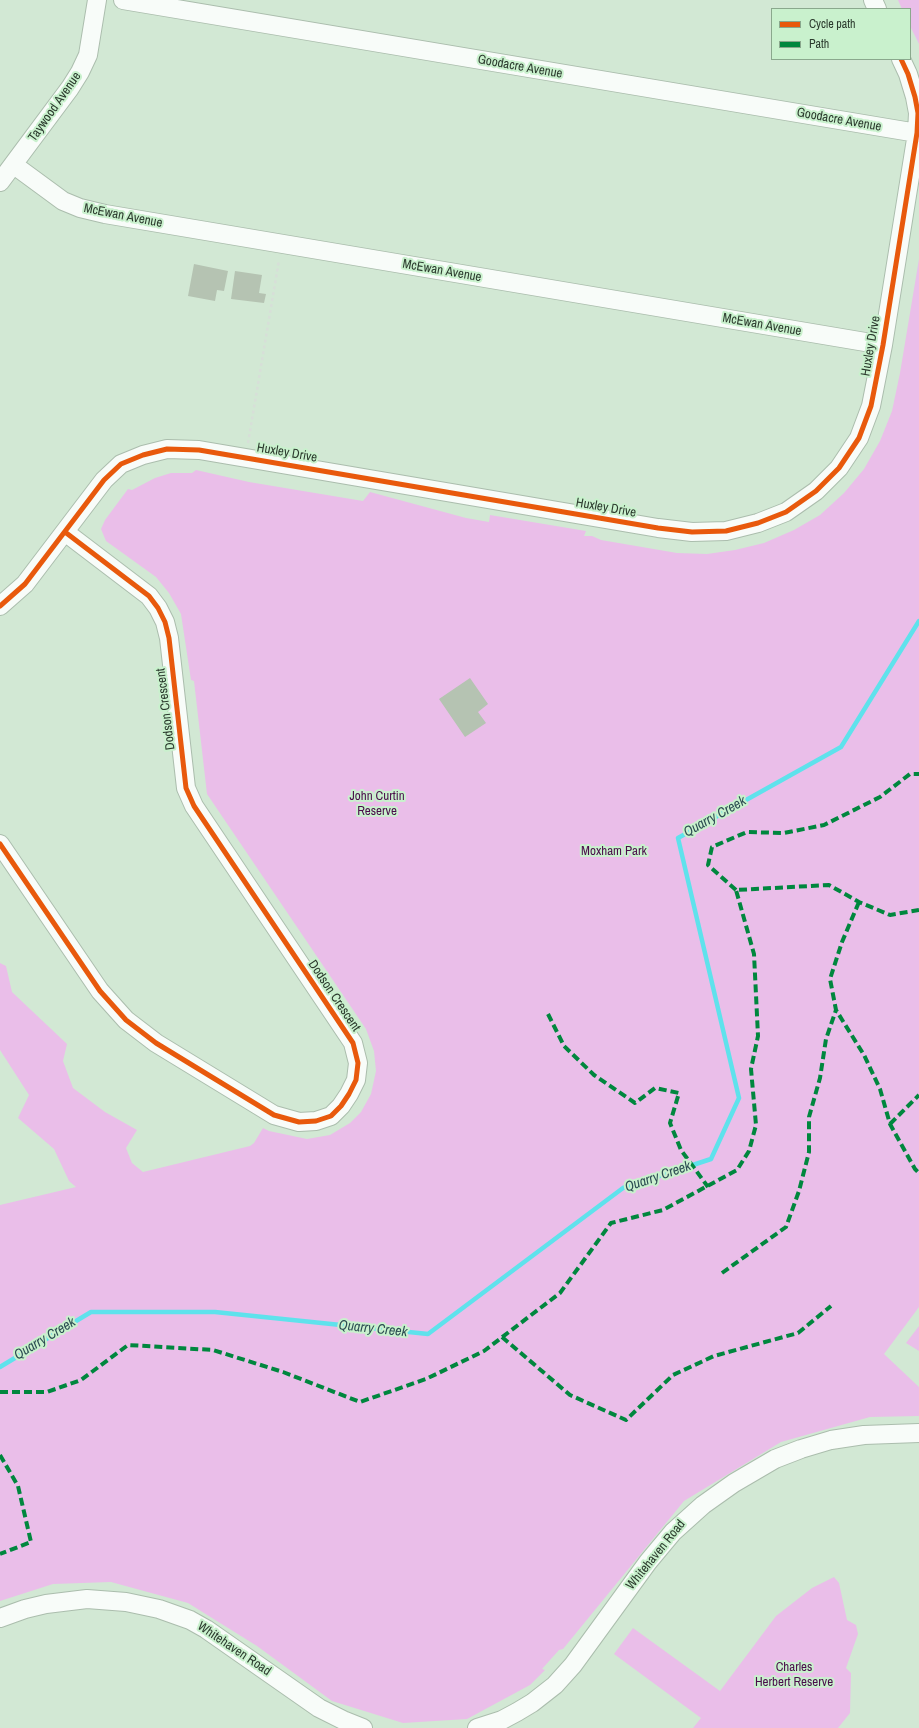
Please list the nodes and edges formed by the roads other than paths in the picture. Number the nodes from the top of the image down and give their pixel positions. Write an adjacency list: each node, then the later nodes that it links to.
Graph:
1 (97, 0): 5 (street, Taywood Avenue)
2 (123, 0): 4 (street, Goodacre Avenue)
3 (901, 60): 4 (street, Huxley Drive)
4 (916, 133): 7 (street, Huxley Drive)
5 (14, 165): 6 (street, Taywood Avenue); 7 (street, McEwan Avenue)
6 (0, 182)
7 (883, 345): 8 (street, Huxley Drive)
8 (65, 532): 9 (street, Huxley Drive); 10 (street, Dodson Crescent)
9 (0, 606)
10 (0, 844)
11 (919, 1433): 14 (street, Whitehaven Road)
12 (0, 1618): 13 (street, Whitehaven Road)
13 (363, 1728)
14 (477, 1728)

